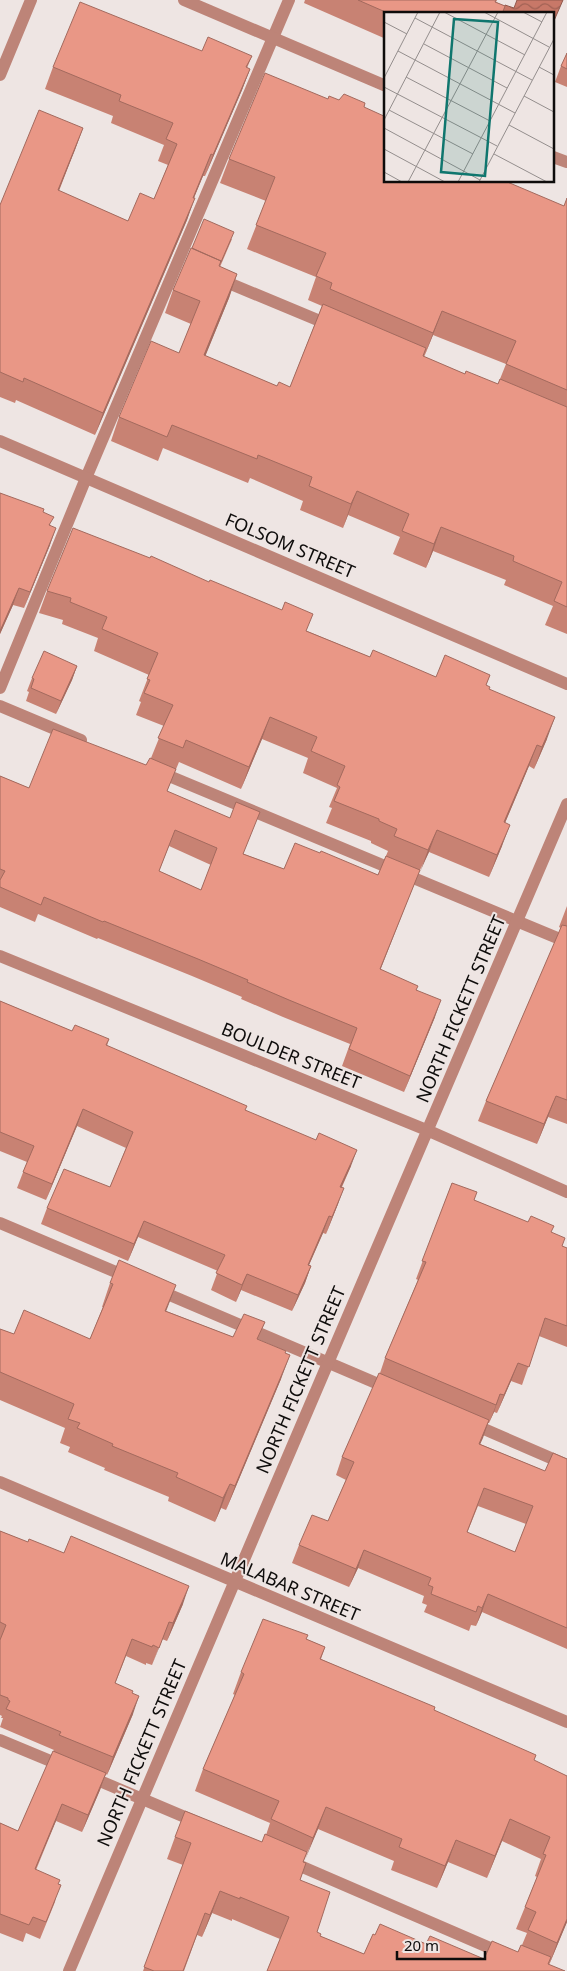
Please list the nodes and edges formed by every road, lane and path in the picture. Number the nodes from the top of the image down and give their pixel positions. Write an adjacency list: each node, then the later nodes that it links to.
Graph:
1 (31, 0): 5 (street)
2 (184, 0): 4 (street)
3 (289, 0): 4 (street)
4 (273, 38): 6 (street); 12 (street)
5 (0, 75)
6 (384, 85)
7 (554, 157): 8 (street)
8 (567, 162)
9 (205, 272): 10 (street)
10 (341, 330)
11 (0, 441): 12 (street, FOLSOM STREET)
12 (86, 478): 13 (street, FOLSOM STREET); 14 (street)
13 (567, 684)
14 (0, 688)
15 (0, 706): 16 (street)
16 (91, 744)
17 (145, 766): 19 (street)
18 (567, 804): 19 (street, NORTH FICKETT STREET)
19 (518, 921): 20 (street); 22 (street, NORTH FICKETT STREET)
20 (567, 942)
21 (0, 956): 22 (street, BOULDER STREET)
22 (428, 1131): 23 (street, BOULDER STREET); 25 (street, NORTH FICKETT STREET)
23 (567, 1192)
24 (0, 1223): 25 (street)
25 (328, 1362): 26 (street); 30 (street, NORTH FICKETT STREET)
26 (402, 1394)
27 (457, 1418): 28 (street)
28 (567, 1465)
29 (0, 1482): 30 (street, MALABAR STREET)
30 (233, 1582): 31 (street, MALABAR STREET); 33 (street, NORTH FICKETT STREET)
31 (567, 1722)
32 (0, 1740): 33 (street)
33 (142, 1798): 34 (street); 37 (street, NORTH FICKETT STREET)
34 (215, 1830)
35 (279, 1857): 36 (street)
36 (516, 1959)
37 (69, 1971)

